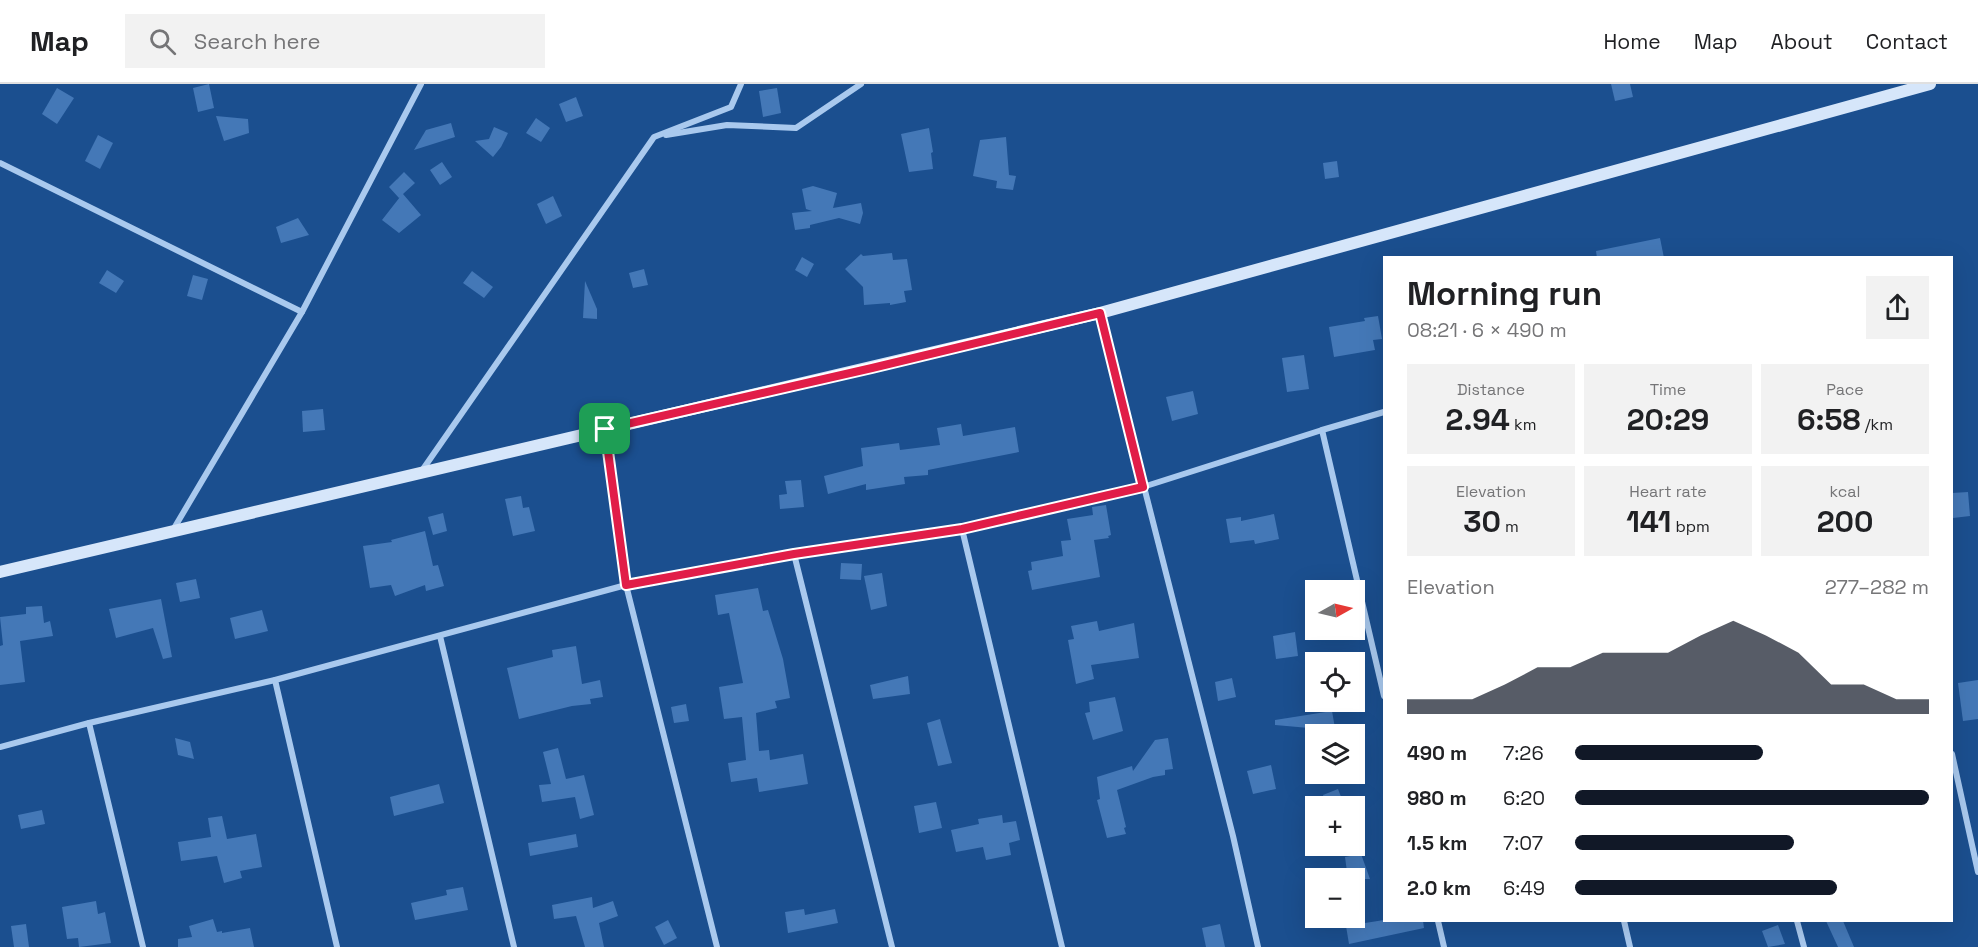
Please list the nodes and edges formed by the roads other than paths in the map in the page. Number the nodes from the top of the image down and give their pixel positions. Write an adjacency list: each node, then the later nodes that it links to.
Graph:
1 (421, 84): 7 (street)
2 (741, 84): 5 (street)
3 (861, 84): 5 (street)
4 (1930, 84): 8 (street)
5 (654, 137): 12 (street)
6 (0, 163): 7 (street)
7 (302, 312): 15 (street)
8 (1100, 313): 10 (street); 13 (street)
9 (1383, 412): 11 (street)
10 (605, 429): 12 (street); 18 (street)
11 (1322, 430): 13 (street); 21 (street)
12 (421, 472): 15 (street)
13 (1143, 487): 14 (street); 35 (street)
14 (962, 529): 16 (street); 34 (street)
15 (171, 533): 17 (street)
16 (794, 554): 18 (street); 33 (street)
17 (0, 572)
18 (626, 585): 19 (street); 32 (street)
19 (441, 636): 20 (street); 31 (street)
20 (275, 680): 22 (street); 30 (street)
21 (1383, 692)
22 (89, 723): 23 (street); 29 (street)
23 (0, 747)
24 (1953, 759): 25 (street)
25 (1978, 872)
26 (1437, 922): 36 (street)
27 (1624, 922): 37 (street)
28 (1797, 922): 38 (street)
29 (143, 947)
30 (337, 947)
31 (514, 947)
32 (717, 947)
33 (892, 947)
34 (1062, 947)
35 (1258, 947)
36 (1444, 947)
37 (1630, 947)
38 (1804, 947)

